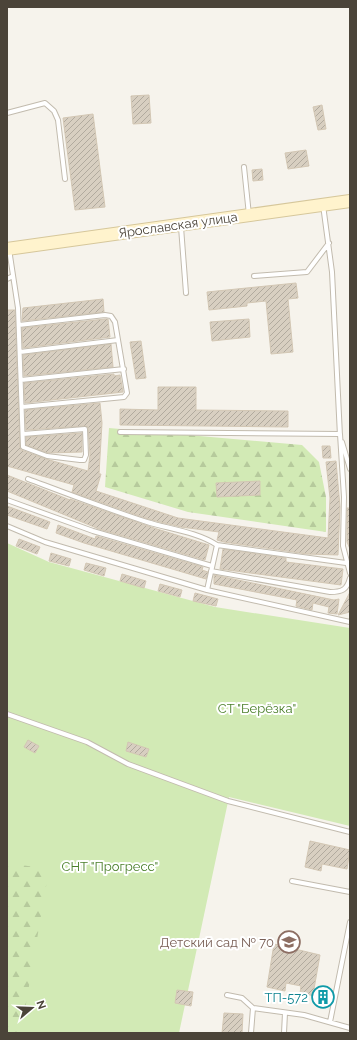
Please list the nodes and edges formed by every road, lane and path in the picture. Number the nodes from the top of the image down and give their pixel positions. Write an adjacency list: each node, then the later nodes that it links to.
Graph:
1 (7, 113): 3 (lane)
2 (244, 167): 6 (lane)
3 (64, 179)
4 (350, 202): 5 (main road, Ярославская улица)
5 (323, 205): 6 (main road, Ярославская улица); 8 (lane)
6 (249, 215): 7 (main road, Ярославская улица)
7 (181, 224): 9 (main road, Ярославская улица); 13 (lane)
8 (329, 243): 11 (lane); 22 (lane)
9 (8, 249): 10 (lane)
10 (13, 276): 12 (lane); 14 (lane)
11 (254, 276)
12 (7, 279)
13 (186, 293)
14 (19, 325): 15 (lane); 16 (lane)
15 (118, 340): 16 (lane); 17 (lane)
16 (20, 352): 18 (lane)
17 (124, 369): 18 (lane); 19 (lane)
18 (21, 380): 19 (lane)
19 (22, 407): 21 (lane)
20 (120, 432): 22 (lane)
21 (23, 434): 21 (lane)
22 (340, 434): 23 (lane); 28 (lane)
23 (350, 469)
24 (28, 479): 27 (lane)
25 (7, 500): 29 (lane)
26 (7, 526): 32 (lane)
27 (217, 545): 28 (lane); 29 (lane)
28 (346, 563): 30 (lane)
29 (211, 569): 31 (lane); 32 (lane)
30 (350, 573)
31 (350, 578)
32 (207, 590): 33 (lane)
33 (350, 622)
34 (7, 714): 35 (lane)
35 (350, 832)
36 (292, 881): 37 (lane)
37 (350, 892)
38 (350, 922): 42 (lane)
39 (227, 995): 40 (lane)
40 (253, 1008): 41 (lane); 44 (lane)
41 (286, 1013): 42 (lane); 45 (lane)
42 (330, 1022): 43 (lane)
43 (350, 1028)
44 (251, 1033)
45 (284, 1033)

